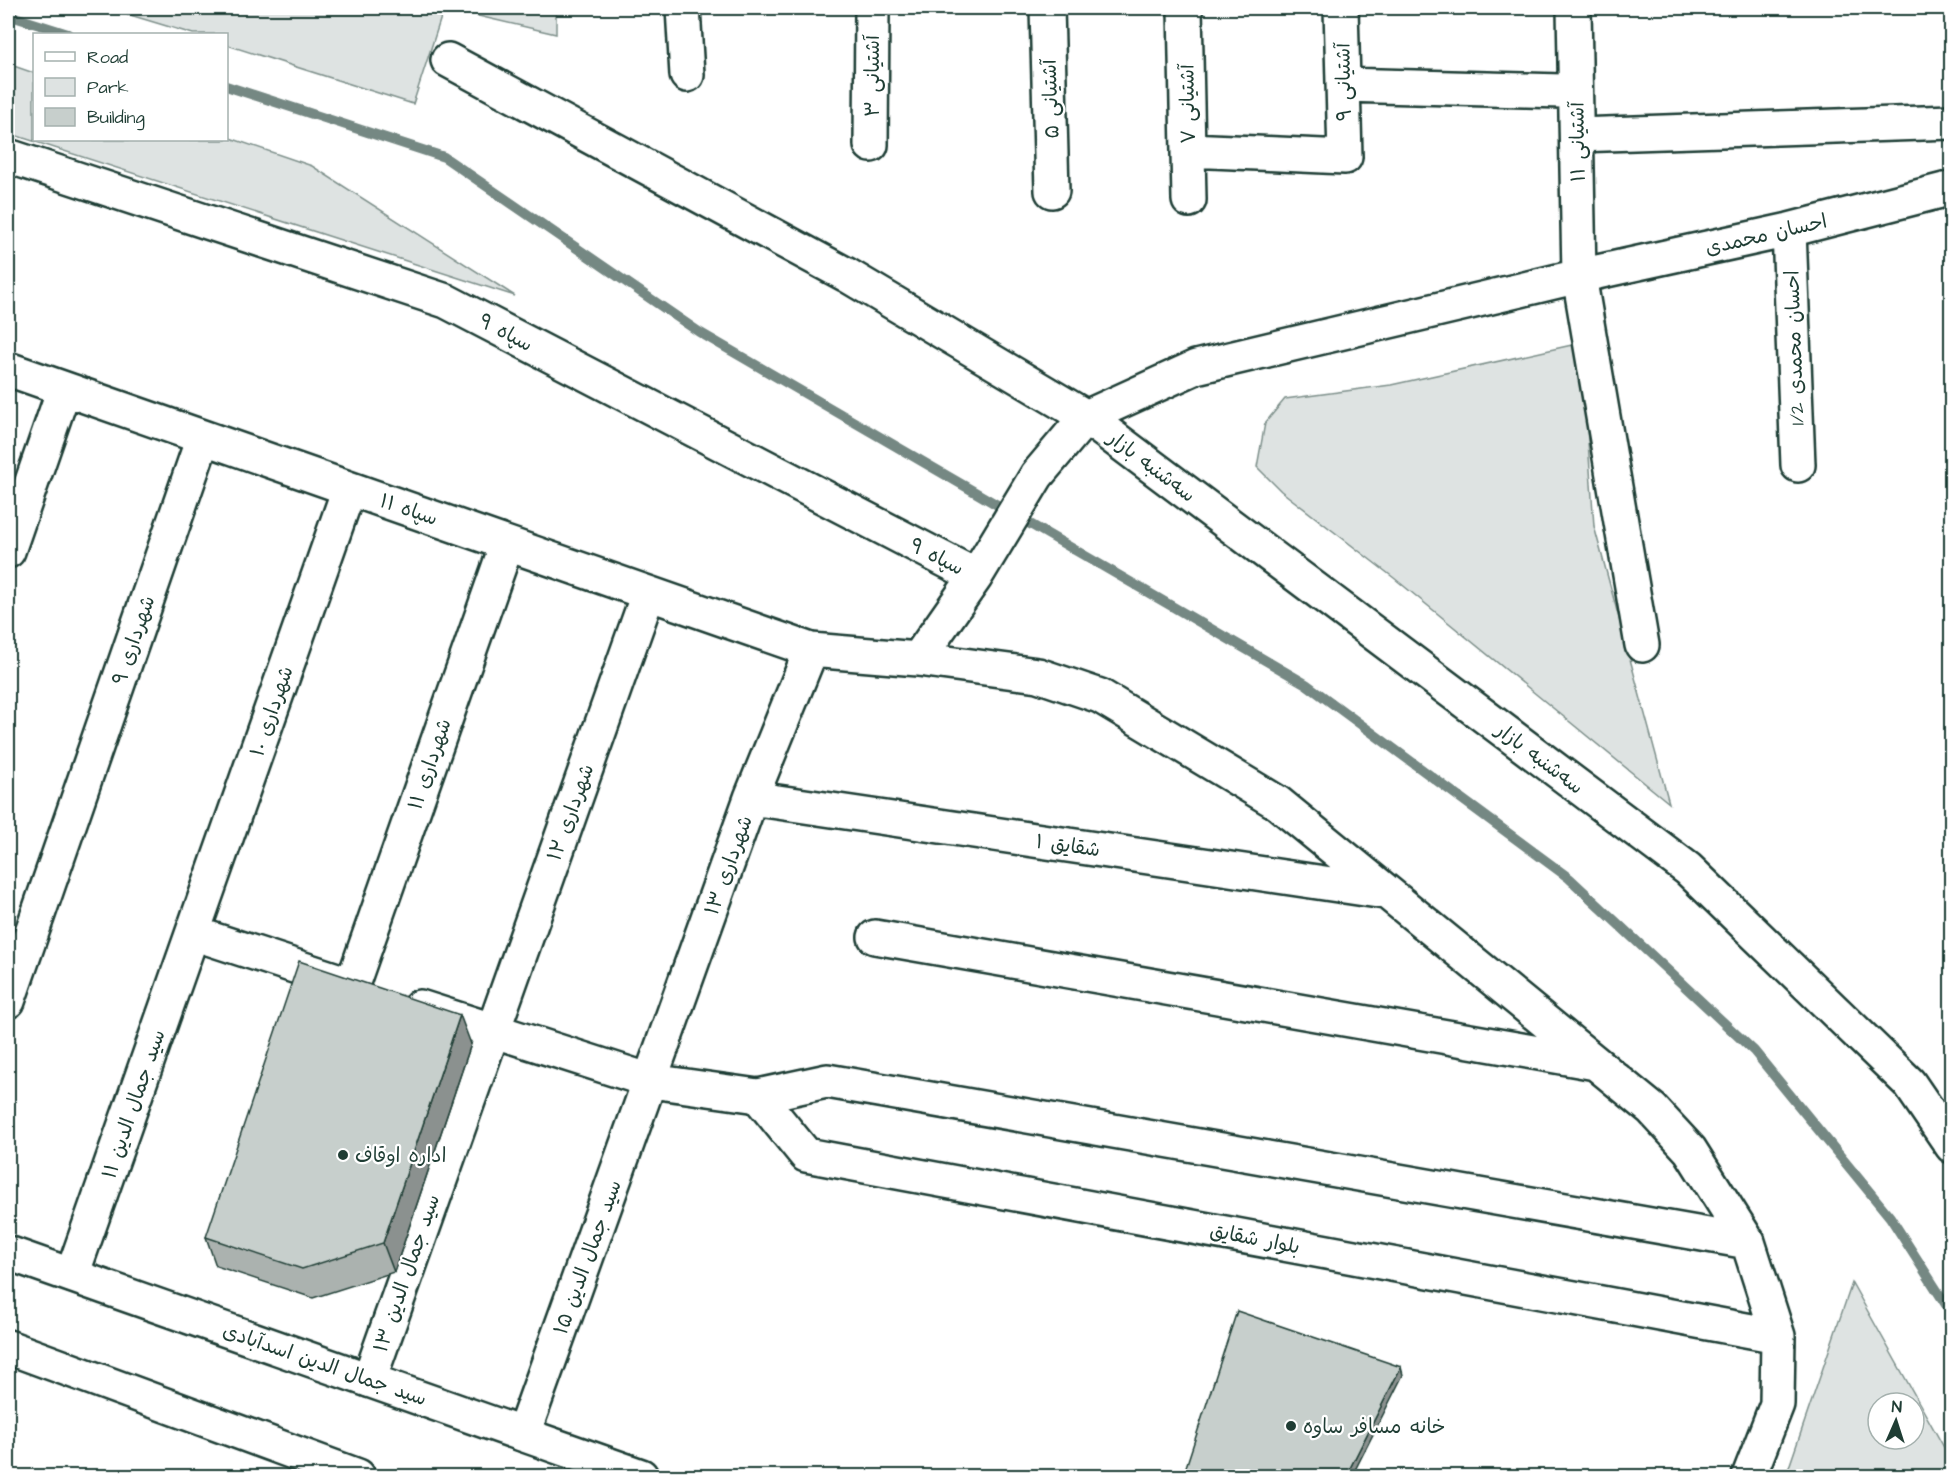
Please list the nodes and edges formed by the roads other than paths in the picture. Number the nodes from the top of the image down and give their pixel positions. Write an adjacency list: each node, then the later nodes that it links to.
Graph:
1 (683, 8): 8 (street)
2 (872, 8): 13 (street, آشتیانی ۳)
3 (1047, 8): 17 (street, آشتیانی ۵)
4 (1185, 8): 14 (street, آشتیانی ۷)
5 (1341, 8): 9 (street, آشتیانی ۹)
6 (1574, 8): 12 (street, آشتیانی ۱۱)
7 (448, 60): 23 (street, سه‌شنبه بازار)
8 (687, 75)
9 (1343, 85): 10 (street); 14 (street, آشتیانی ۹)
10 (1562, 92)
11 (1952, 122): 12 (street)
12 (1576, 135): 20 (street, آشتیانی ۱۱)
13 (871, 145)
14 (1188, 150): 18 (street, آشتیانی ۷)
15 (8, 156): 29 (street, سپاه ۹)
16 (1952, 188): 19 (street, احسان محمدی)
17 (1052, 191)
18 (1189, 200)
19 (1789, 230): 20 (street, احسان محمدی); 25 (street, احسان محمدی 1/2)
20 (1579, 276): 23 (street, احسان محمدی); 31 (street, آشتیانی ۱۱)
21 (8, 369): 22 (street, سپاه ۱۱)
22 (64, 389): 24 (street, سپاه ۱۱); 28 (street)
23 (1086, 417): 29 (street); 44 (street, سه‌شنبه بازار)
24 (203, 438): 26 (street, سپاه ۱۱); 39 (street, شهرداری ۹)
25 (1798, 465)
26 (350, 489): 27 (street, سپاه ۱۱); 36 (street, شهرداری ۱۰)
27 (507, 544): 30 (street, سپاه ۱۱); 38 (street, شهرداری ۱۱)
28 (8, 552)
29 (981, 567): 33 (street)
30 (648, 594): 32 (street, سپاه ۱۱); 40 (street, شهرداری ۱۲)
31 (1642, 645)
32 (811, 650): 33 (street, سپاه ۱۱); 34 (street, شهرداری ۱۳)
33 (918, 659): 35 (street, سپاه ۱۱)
34 (751, 798): 35 (street, شقایق ۱); 42 (street, شهرداری ۱۳)
35 (1385, 891): 41 (street, سپاه ۱۱)
36 (193, 933): 38 (street); 47 (street, سید جمال الدین ۱۱)
37 (875, 937): 41 (street)
38 (352, 985): 40 (street)
39 (8, 1002)
40 (491, 1030): 42 (street); 50 (street, سید جمال الدین ۱۳)
41 (1592, 1062): 45 (street, سپاه ۱۱)
42 (651, 1081): 43 (street); 51 (street, سید جمال الدین ۱۵)
43 (758, 1096): 45 (street); 48 (street, بلوار شقایق)
44 (1952, 1146)
45 (1748, 1242): 48 (street, سپاه ۱۱)
46 (8, 1253): 47 (street, سید جمال الدین اسدآبادی)
47 (72, 1275): 50 (street, سید جمال الدین اسدآبادی)
48 (1778, 1336): 54 (street, سپاه ۱۱)
49 (8, 1347): 52 (street)
50 (369, 1380): 51 (street, سید جمال الدین اسدآبادی)
51 (523, 1434): 53 (street, سید جمال الدین اسدآبادی)
52 (358, 1476)
53 (641, 1476)
54 (1749, 1476)

